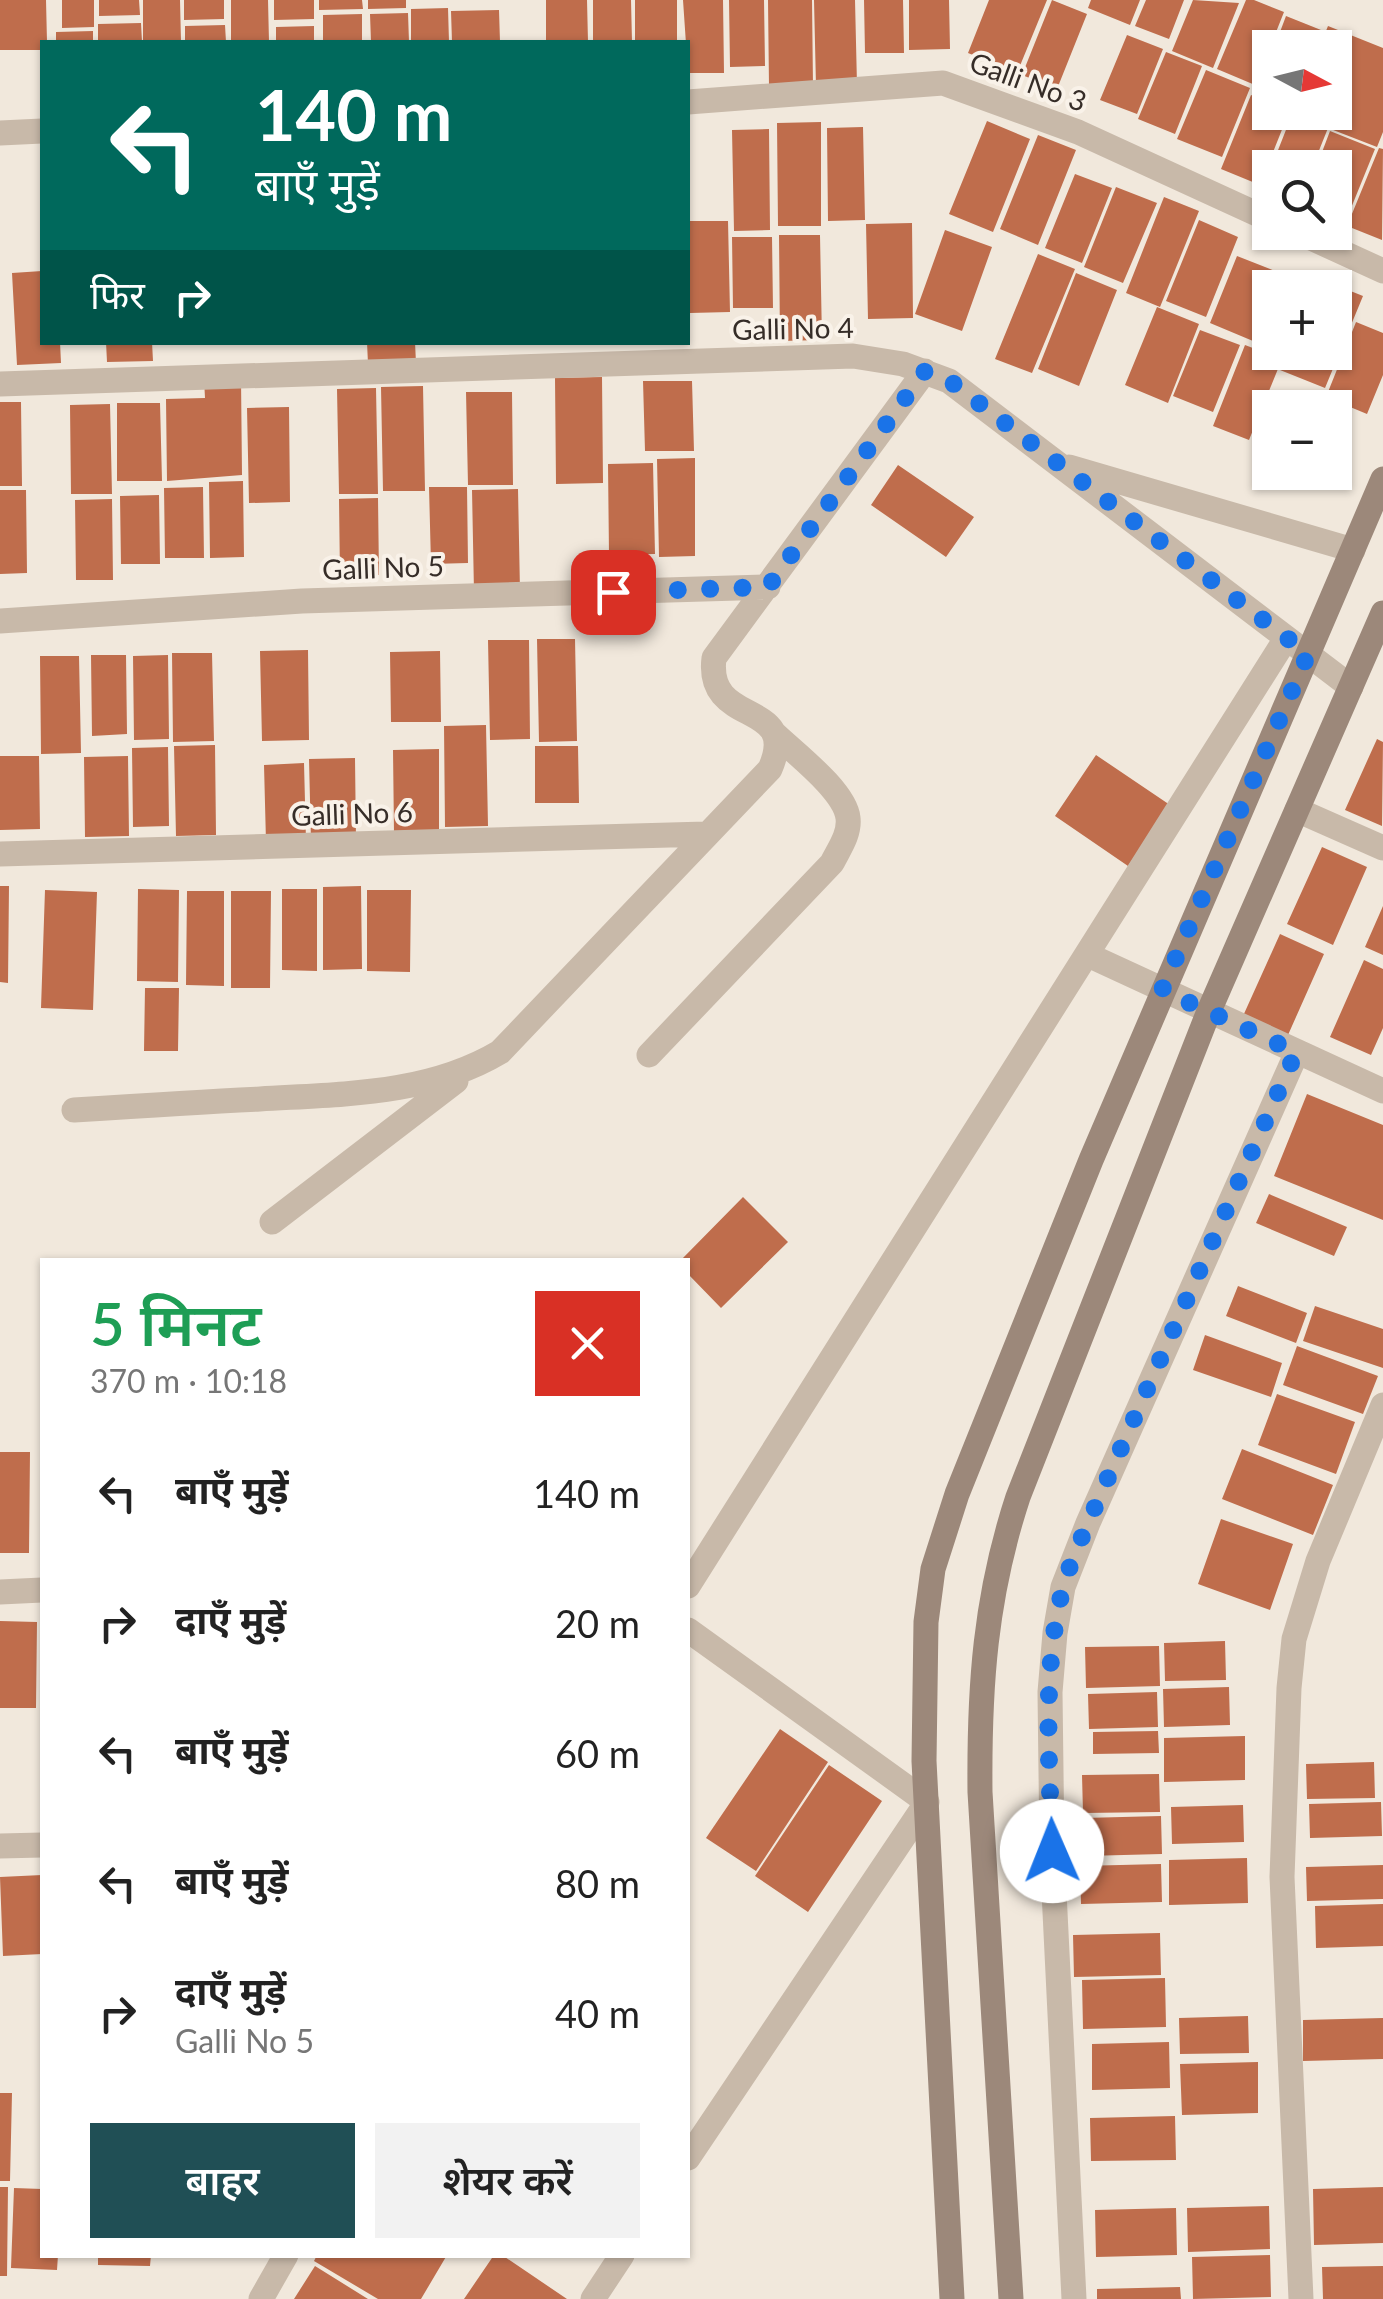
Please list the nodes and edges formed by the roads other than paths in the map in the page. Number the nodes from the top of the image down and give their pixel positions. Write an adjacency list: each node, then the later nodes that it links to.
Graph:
1 (690, 102): 4 (street, Galli No 3)
2 (40, 131): 3 (street)
3 (0, 133)
4 (1252, 212)
5 (1337, 250): 6 (street)
6 (1383, 271)
7 (925, 371): 8 (street, Galli No 4); 9 (street, Galli No 4); 12 (street)
8 (0, 384)
9 (1055, 463): 11 (street); 15 (street, Galli No 4)
10 (1383, 480): 11 (street)
11 (1353, 550): 16 (street)
12 (768, 587): 14 (street, Galli No 5); 18 (street)
13 (1383, 613): 17 (street)
14 (0, 621)
15 (1285, 640): 16 (street, Galli No 4); 23 (street)
16 (1308, 654): 17 (street, Galli No 4); 24 (street)
17 (1351, 687): 19 (street)
18 (776, 734): 20 (street); 27 (street)
19 (1297, 810): 21 (street); 25 (street)
20 (706, 834): 22 (street, Galli No 6); 28 (street)
21 (1383, 848)
22 (0, 854)
23 (1088, 955): 24 (street); 33 (street)
24 (1162, 990): 25 (street); 37 (street)
25 (1209, 1012): 26 (street); 46 (street)
26 (1296, 1052): 29 (street); 47 (street)
27 (648, 1055)
28 (472, 1068): 30 (street); 31 (street)
29 (1383, 1091)
30 (74, 1110)
31 (272, 1222)
32 (1383, 1405): 48 (street)
33 (690, 1583)
34 (40, 1590): 35 (street)
35 (0, 1592)
36 (690, 1631): 37 (street)
37 (927, 1802): 40 (street); 45 (street)
38 (40, 1844): 39 (street)
39 (0, 1846)
40 (690, 2155)
41 (284, 2258): 43 (street)
42 (620, 2258): 44 (street)
43 (261, 2299)
44 (593, 2299)
45 (952, 2299)
46 (1011, 2299)
47 (1074, 2299)
48 (1302, 2299)

